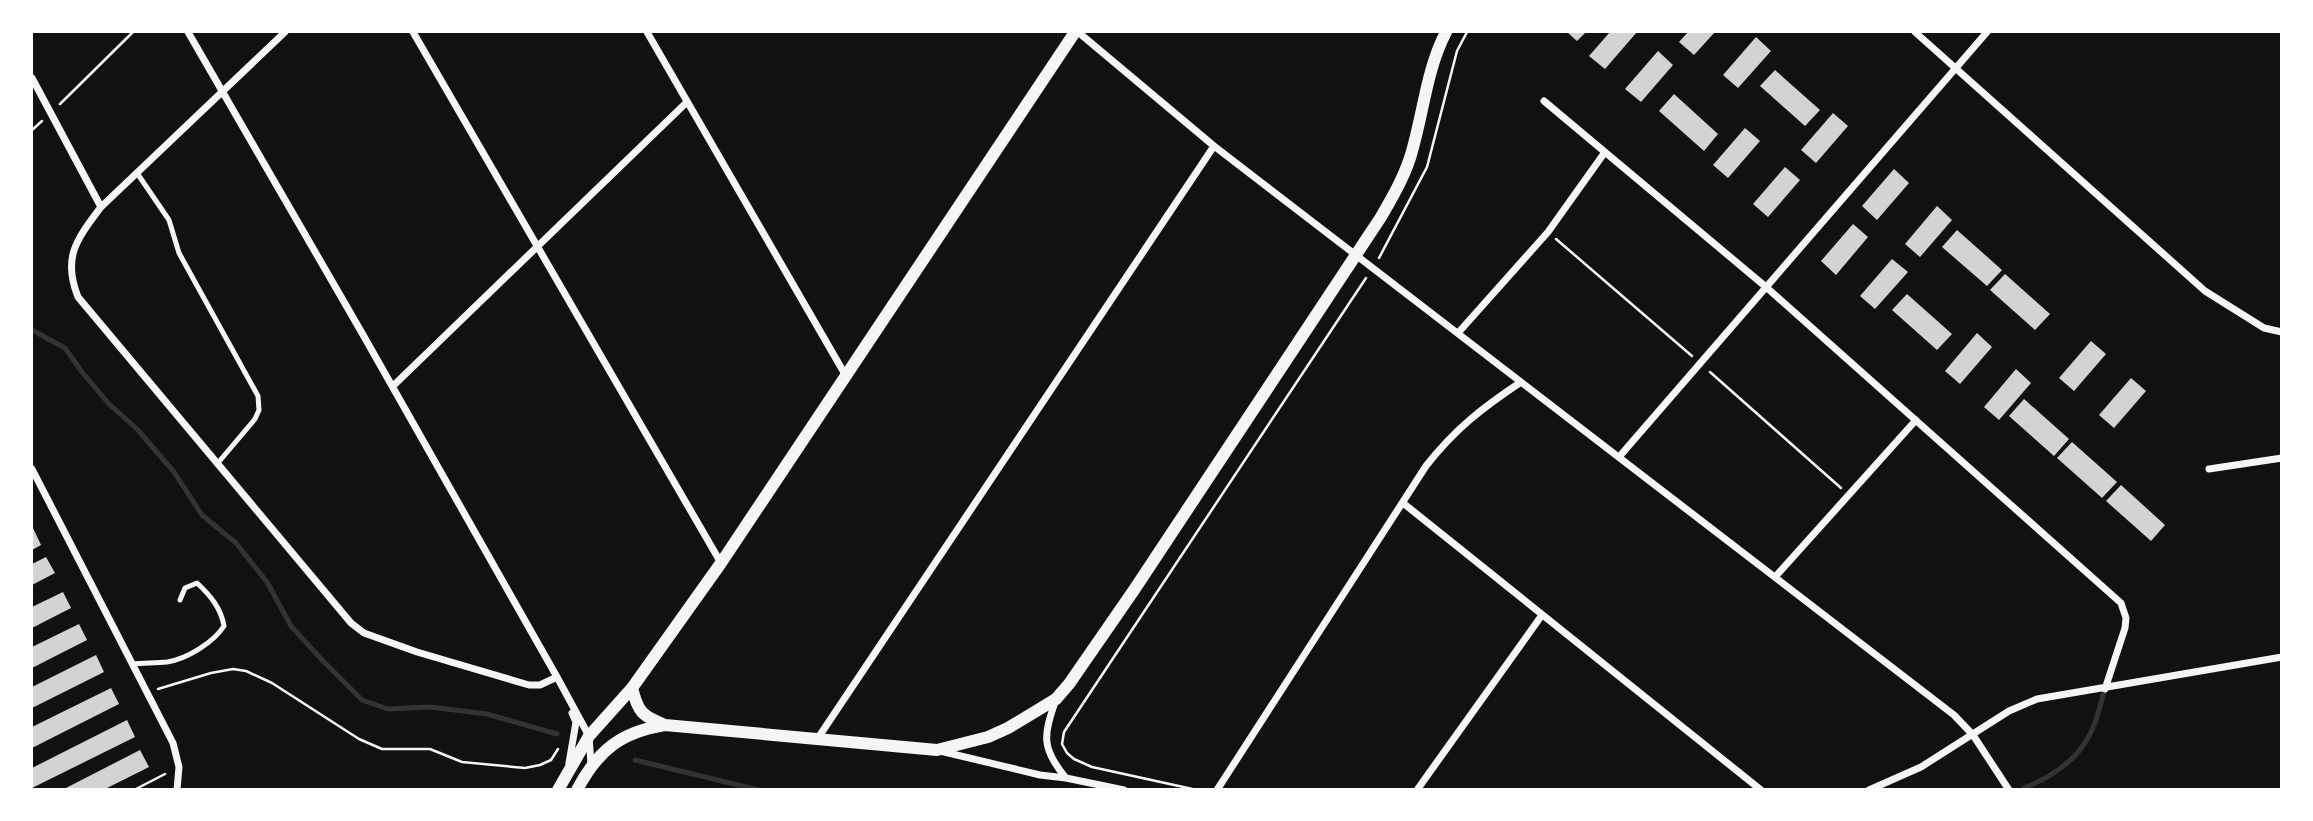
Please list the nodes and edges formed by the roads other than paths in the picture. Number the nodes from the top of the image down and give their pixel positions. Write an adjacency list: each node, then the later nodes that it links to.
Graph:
1 (188, 32): 11 (street)
2 (285, 32): 11 (street)
3 (413, 32): 18 (street)
4 (647, 32): 13 (street)
5 (1076, 32): 14 (street); 23 (street)
6 (1446, 32): 19 (street)
7 (1914, 32): 9 (street)
8 (1987, 32): 9 (street)
9 (1956, 68): 20 (street); 21 (street)
10 (32, 78): 17 (street)
11 (222, 92): 16 (street); 25 (street)
12 (1544, 101): 15 (street)
13 (687, 102): 18 (street); 23 (street)
14 (1214, 146): 19 (street); 47 (street)
15 (1605, 152): 20 (street); 22 (street)
16 (137, 173): 17 (street); 29 (lane)
17 (101, 208): 29 (street)
18 (537, 248): 25 (street); 33 (street)
19 (1357, 254): 22 (street); 43 (street)
20 (1766, 287): 26 (street); 27 (street)
21 (2281, 332)
22 (1458, 333): 24 (street)
23 (846, 377): 33 (street)
24 (1521, 382): 27 (street); 32 (street)
25 (393, 386): 39 (street)
26 (1916, 420): 34 (street); 41 (street)
27 (1619, 457): 34 (street)
28 (2281, 458): 31 (street)
29 (217, 464): 39 (street)
30 (32, 469): 38 (street)
31 (2209, 469)
32 (1403, 503): 36 (street); 56 (street)
33 (721, 563): 40 (street)
34 (1776, 576): 45 (street)
35 (180, 600): 38 (lane)
36 (1542, 615): 57 (street); 58 (street)
37 (2281, 656): 41 (street)
38 (132, 664): 52 (street)
39 (557, 677): 42 (street)
40 (632, 688): 44 (street); 46 (street)
41 (2105, 688): 45 (street)
42 (568, 699): 46 (street); 50 (street)
43 (1056, 699): 48 (street); 51 (street)
44 (665, 725): 47 (street); 49 (street)
45 (1973, 735): 59 (street); 60 (street)
46 (589, 736): 49 (street); 50 (street)
47 (818, 738): 48 (street)
48 (937, 750): 51 (street)
49 (591, 765): 54 (street)
50 (565, 777): 53 (street)
51 (1066, 778): 55 (street)
52 (177, 789)
53 (558, 789)
54 (577, 789)
55 (1124, 789)
56 (1217, 789)
57 (1417, 789)
58 (1761, 789)
59 (1869, 789)
60 (2009, 789)

